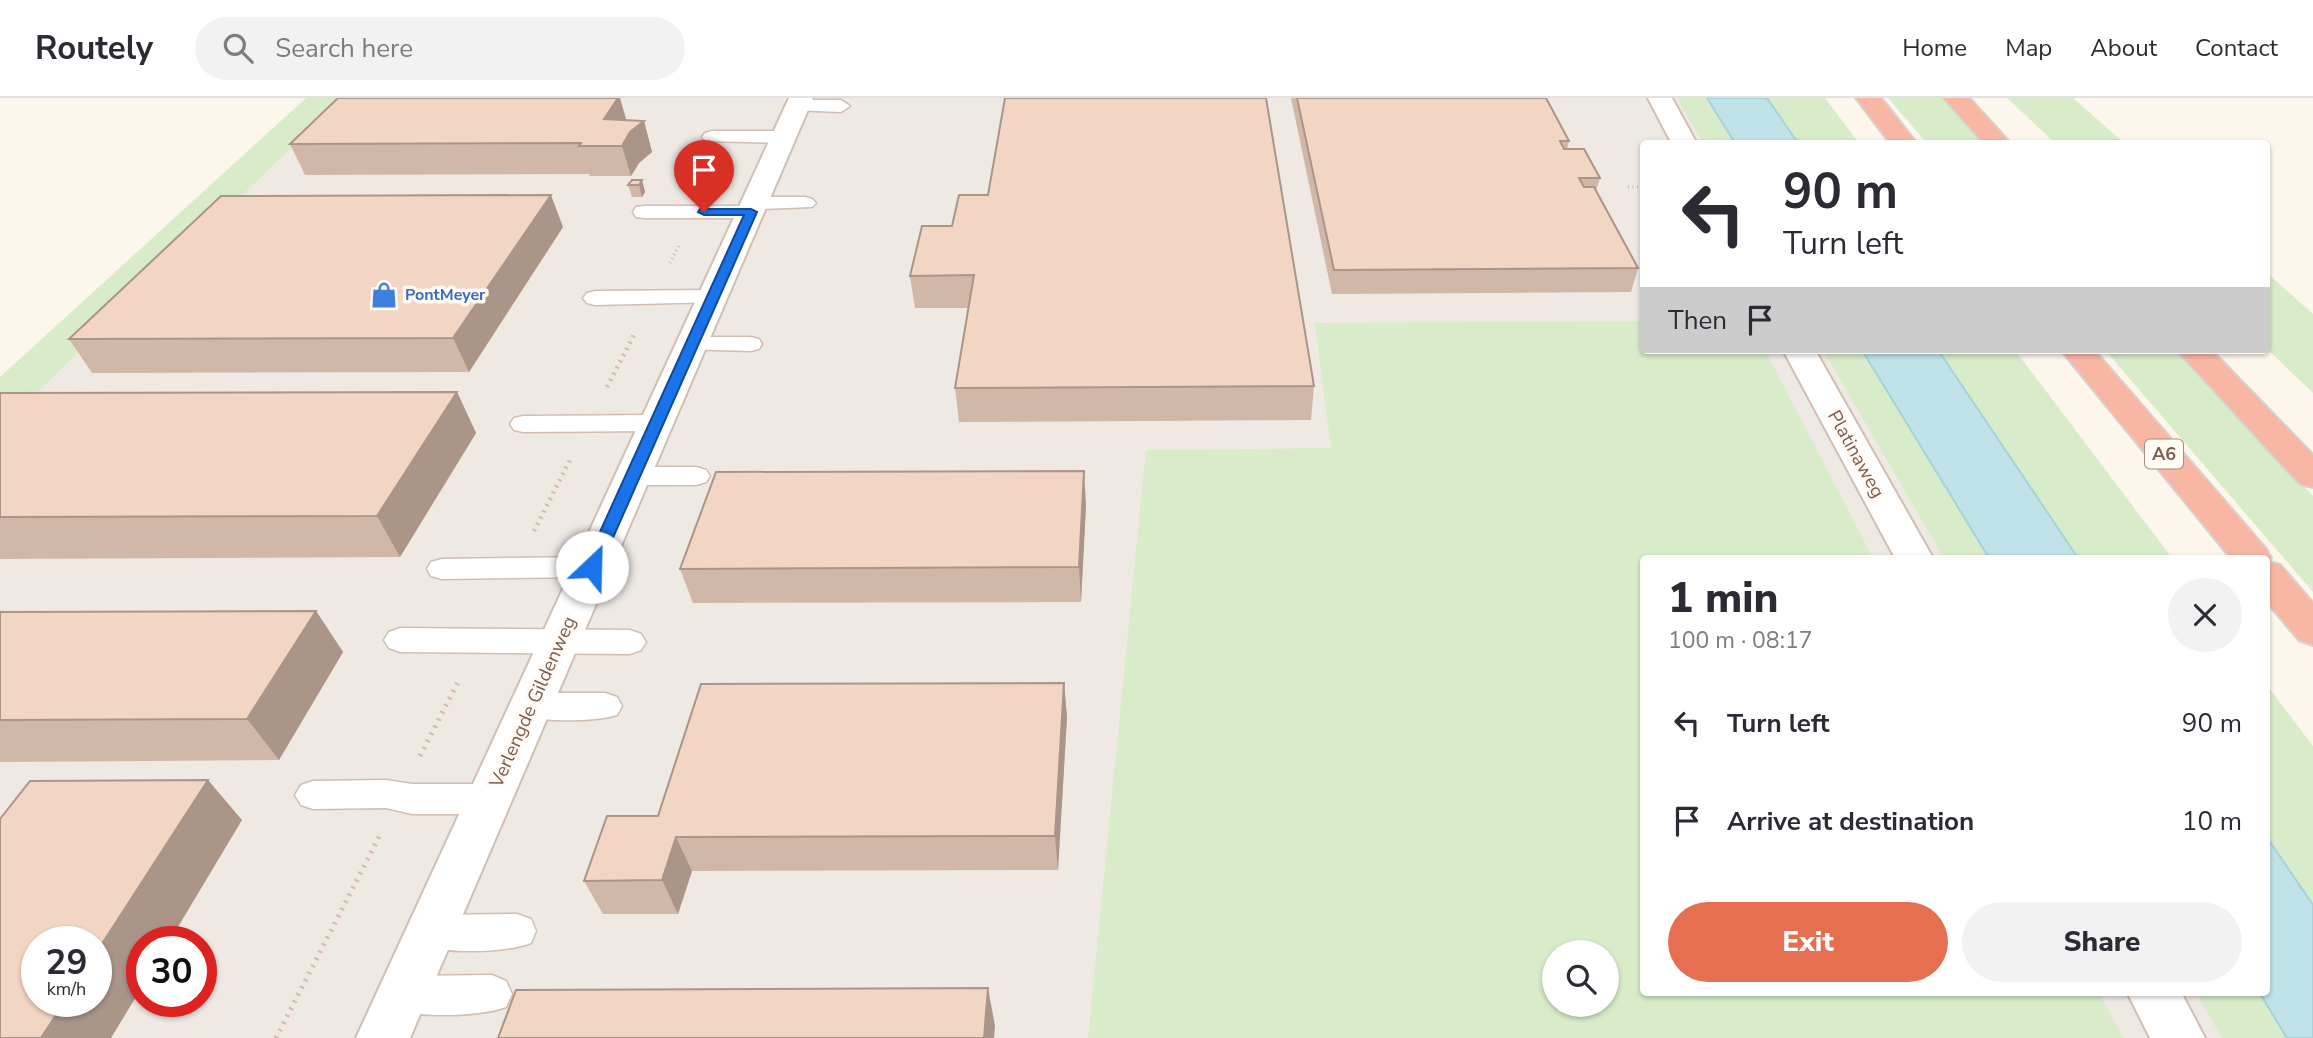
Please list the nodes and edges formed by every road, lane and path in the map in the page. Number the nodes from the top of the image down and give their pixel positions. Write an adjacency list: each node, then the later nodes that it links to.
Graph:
1 (1660, 98): 8 (street)
2 (1868, 98): 9 (highway)
3 (1956, 98): 10 (highway)
4 (800, 102): 5 (lane); 7 (street, Verlengde Gildenweg)
5 (841, 106)
6 (712, 137): 7 (lane)
7 (784, 137): 14 (street, Verlengde Gildenweg)
8 (1683, 140)
9 (1902, 140)
10 (1994, 140)
11 (1628, 187): 12 (path)
12 (1640, 187)
13 (805, 203): 14 (lane)
14 (753, 207): 15 (lane); 16 (street, Verlengde Gildenweg)
15 (643, 212)
16 (712, 297): 17 (lane); 19 (street, Verlengde Gildenweg)
17 (595, 298)
18 (750, 344): 19 (lane)
19 (692, 345): 23 (street, Verlengde Gildenweg)
20 (1801, 354): 28 (street, Platinaweg)
21 (2080, 354): 29 (highway, A6)
22 (2197, 354): 27 (highway)
23 (657, 422): 24 (lane); 25 (street, Verlengde Gildenweg)
24 (523, 424)
25 (633, 476): 26 (lane); 30 (street, Verlengde Gildenweg)
26 (695, 476)
27 (2313, 476)
28 (1912, 555)
29 (2249, 555)
30 (592, 567): 31 (lane); 35 (street, Verlengde Gildenweg)
31 (442, 569)
32 (2270, 580): 33 (highway)
33 (2313, 630)
34 (400, 640): 35 (lane)
35 (560, 642): 36 (lane); 37 (street, Verlengde Gildenweg)
36 (631, 642)
37 (532, 706): 38 (lane); 40 (street, Verlengde Gildenweg)
38 (605, 706)
39 (313, 795): 40 (lane)
40 (490, 799): 42 (street, Verlengde Gildenweg)
41 (517, 931): 42 (lane)
42 (431, 932): 45 (street, Verlengde Gildenweg)
43 (492, 994): 45 (lane)
44 (2155, 996): 46 (street)
45 (393, 1016)
46 (2178, 1038)

